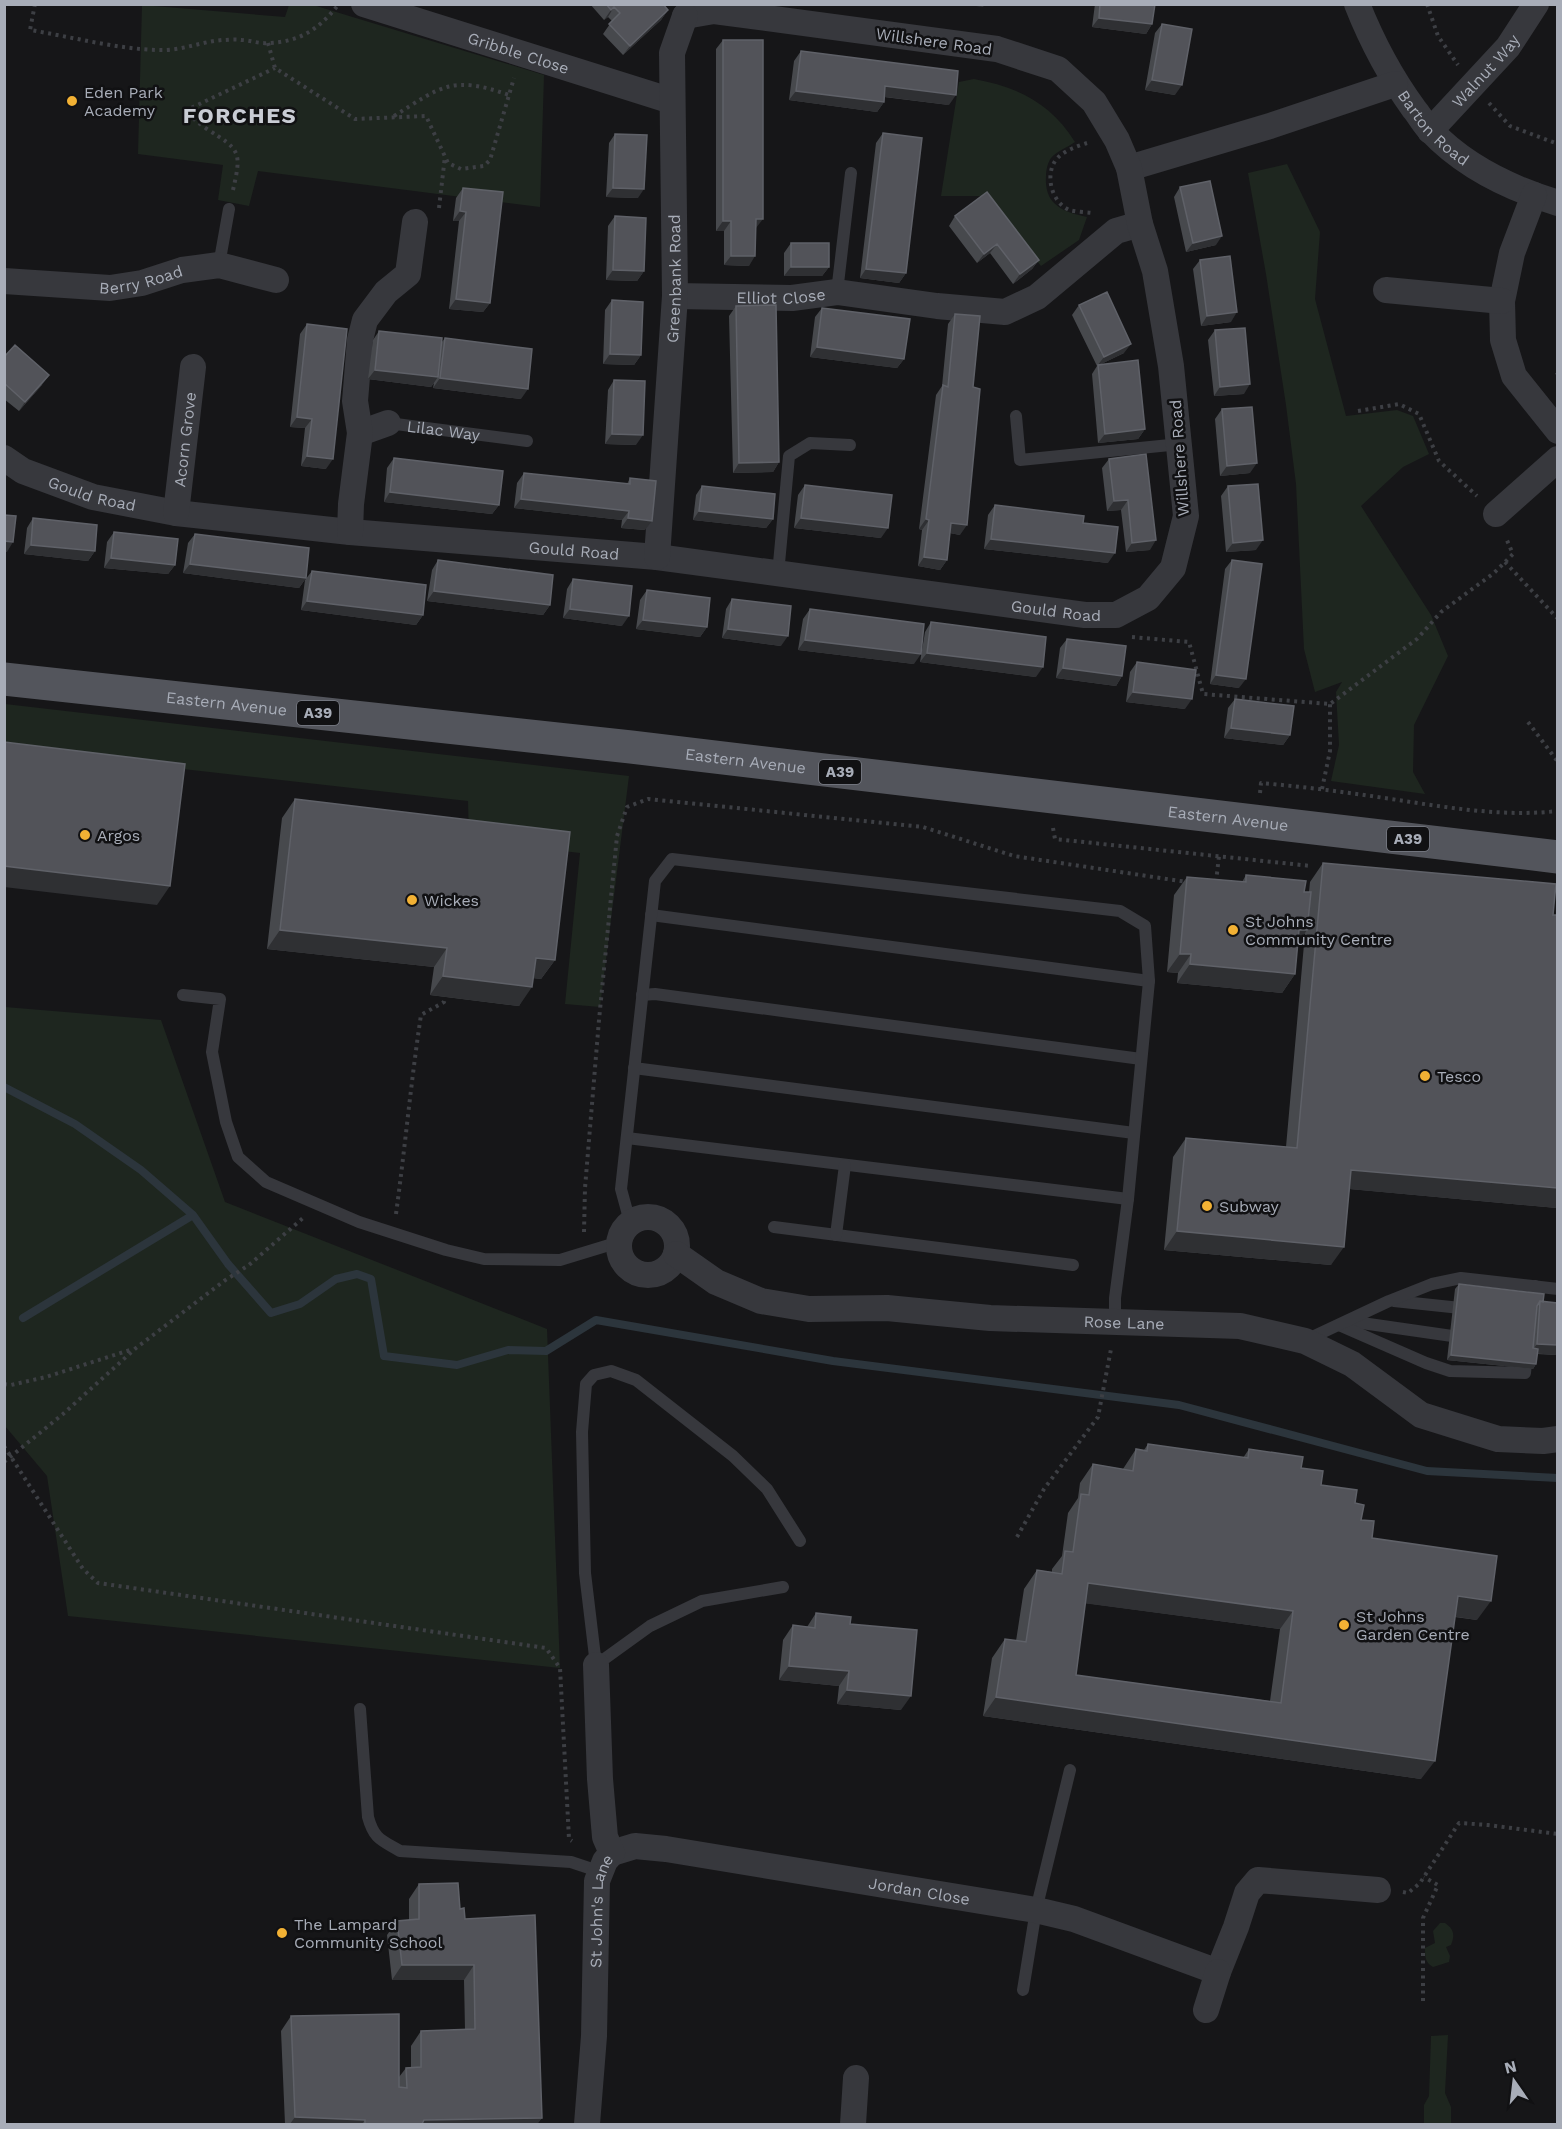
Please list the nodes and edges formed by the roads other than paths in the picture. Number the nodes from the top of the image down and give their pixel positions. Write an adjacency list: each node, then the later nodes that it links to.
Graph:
1 (364, 4): 6 (street, Gribble Close)
2 (1357, 4): 5 (street, Barton Road)
3 (1536, 4): 7 (street, Walnut Way)
4 (680, 10): 6 (street, Greenbank Road); 8 (street, Willshere Road)
5 (1395, 84): 7 (street, Barton Road); 8 (street)
6 (672, 101): 19 (street, Greenbank Road)
7 (1430, 131): 10 (street, Barton Road)
8 (1130, 168): 13 (street, Willshere Road)
9 (851, 173): 18 (lane)
10 (1546, 199): 20 (street)
11 (229, 209): 14 (lane)
12 (415, 222): 25 (street)
13 (1140, 224): 18 (street, Elliot Close); 27 (street, Willshere Road)
14 (219, 265): 15 (street, Berry Road); 16 (street, Berry Road)
15 (276, 280)
16 (4, 281)
17 (1386, 290): 20 (street)
18 (837, 292): 19 (street, Elliot Close)
19 (675, 296): 34 (street, Greenbank Road)
20 (1502, 301): 24 (street)
21 (193, 367): 31 (street, Acorn Grove)
22 (1017, 416): 27 (lane)
23 (388, 423): 25 (street, Lilac Way); 26 (lane, Lilac Way)
24 (1557, 429)
25 (360, 433): 33 (street)
26 (527, 441)
27 (1180, 444): 36 (street, Willshere Road)
28 (850, 445): 35 (lane)
29 (4, 458): 31 (street, Gould Road)
30 (1557, 459): 32 (street)
31 (176, 513): 33 (street, Gould Road)
32 (1497, 514)
33 (350, 532): 34 (street, Gould Road)
34 (657, 557): 35 (street, Gould Road)
35 (778, 574): 36 (street, Gould Road)
36 (1148, 598)
37 (4, 679): 38 (main road, Eastern Avenue / A39)
38 (1557, 856)
39 (651, 915): 40 (lane); 40 (lane); 41 (lane)
40 (1149, 981): 43 (lane)
41 (642, 994): 43 (lane); 44 (lane)
42 (183, 995): 50 (lane)
43 (1141, 1059): 45 (lane)
44 (634, 1068): 45 (lane); 46 (lane)
45 (1134, 1133): 48 (lane)
46 (627, 1138): 47 (lane); 50 (lane)
47 (845, 1165): 48 (lane); 51 (lane)
48 (1128, 1199): 58 (lane)
49 (774, 1227): 51 (lane)
50 (625, 1232): 52 (street); 52 (street)
51 (836, 1235): 53 (lane)
52 (676, 1254): 58 (street, Rose Lane)
53 (1073, 1265)
54 (1535, 1287): 55 (lane); 56 (lane); 59 (lane)
55 (1557, 1289)
56 (1393, 1301): 57 (lane); 59 (lane)
57 (1485, 1310)
58 (1115, 1321): 61 (street, Rose Lane)
59 (1344, 1323): 60 (lane); 61 (lane)
60 (1474, 1339)
61 (1305, 1341): 62 (street, Rose Lane)
62 (1557, 1439)
63 (800, 1541): 65 (lane)
64 (783, 1587): 65 (lane)
65 (596, 1665): 68 (street, St John's Lane)
66 (360, 1709): 68 (lane)
67 (1070, 1770): 70 (lane)
68 (606, 1862): 70 (street, Jordan Close); 75 (street, St John's Lane)
69 (1378, 1890): 71 (street)
70 (1036, 1910): 71 (street, Jordan Close); 72 (lane)
71 (1218, 1972): 73 (street)
72 (1023, 1990)
73 (1206, 2010)
74 (856, 2078): 76 (street)
75 (587, 2124)
76 (853, 2124)

